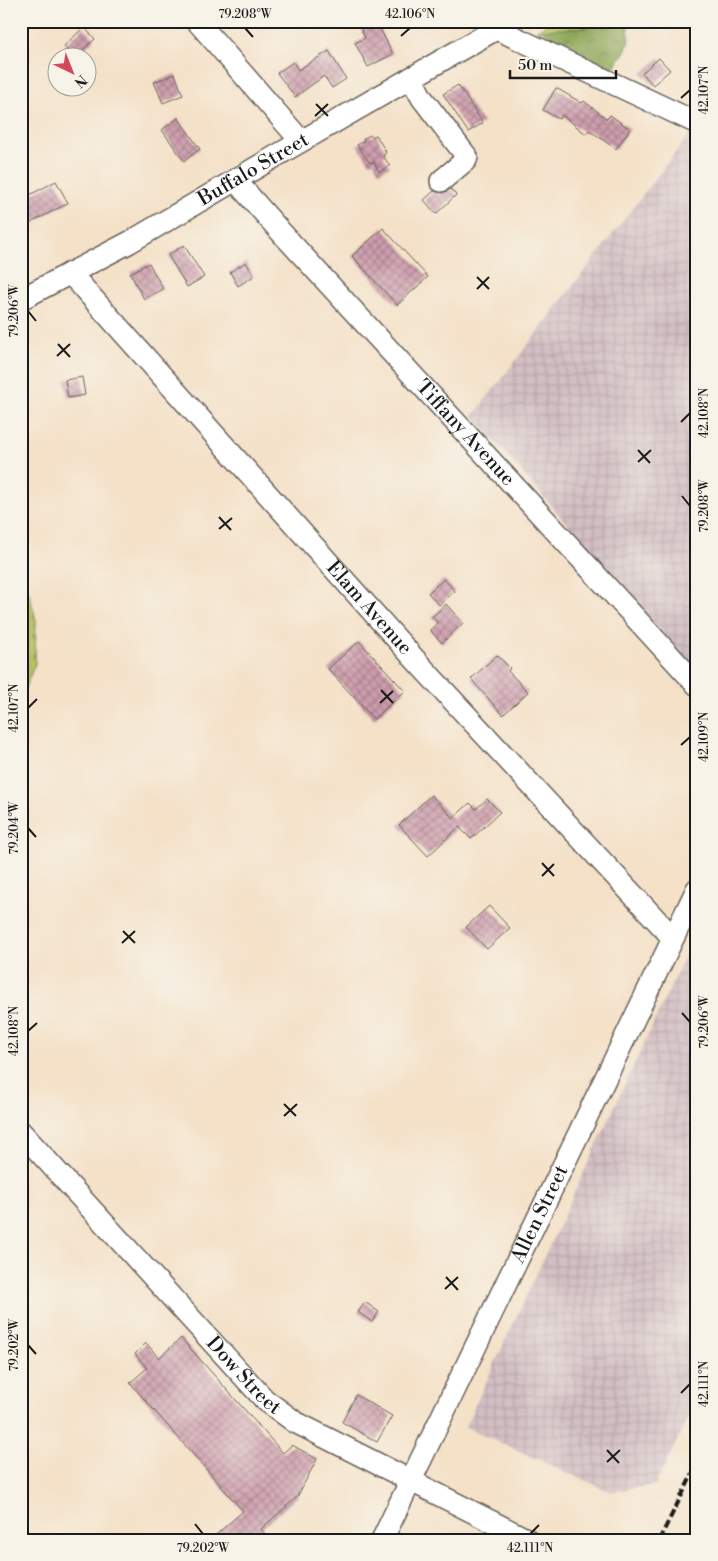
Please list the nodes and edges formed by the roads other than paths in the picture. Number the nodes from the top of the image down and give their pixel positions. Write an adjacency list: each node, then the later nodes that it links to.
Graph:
1 (197, 21): 5 (street)
2 (503, 25): 3 (street, Buffalo Street); 4 (street)
3 (411, 78): 5 (street, Buffalo Street); 7 (street)
4 (697, 123)
5 (301, 141): 6 (street, Buffalo Street)
6 (235, 180): 8 (street, Buffalo Street); 10 (street, Tiffany Avenue)
7 (441, 181)
8 (70, 273): 9 (street, Buffalo Street); 12 (street, Elam Avenue)
9 (21, 299)
10 (697, 685)
11 (697, 889): 12 (street, Allen Street)
12 (673, 938): 14 (street, Allen Street)
13 (21, 1132): 14 (street, Dow Street)
14 (411, 1480): 15 (street, Allen Street); 16 (street, Dow Street)
15 (382, 1540)
16 (528, 1540)

